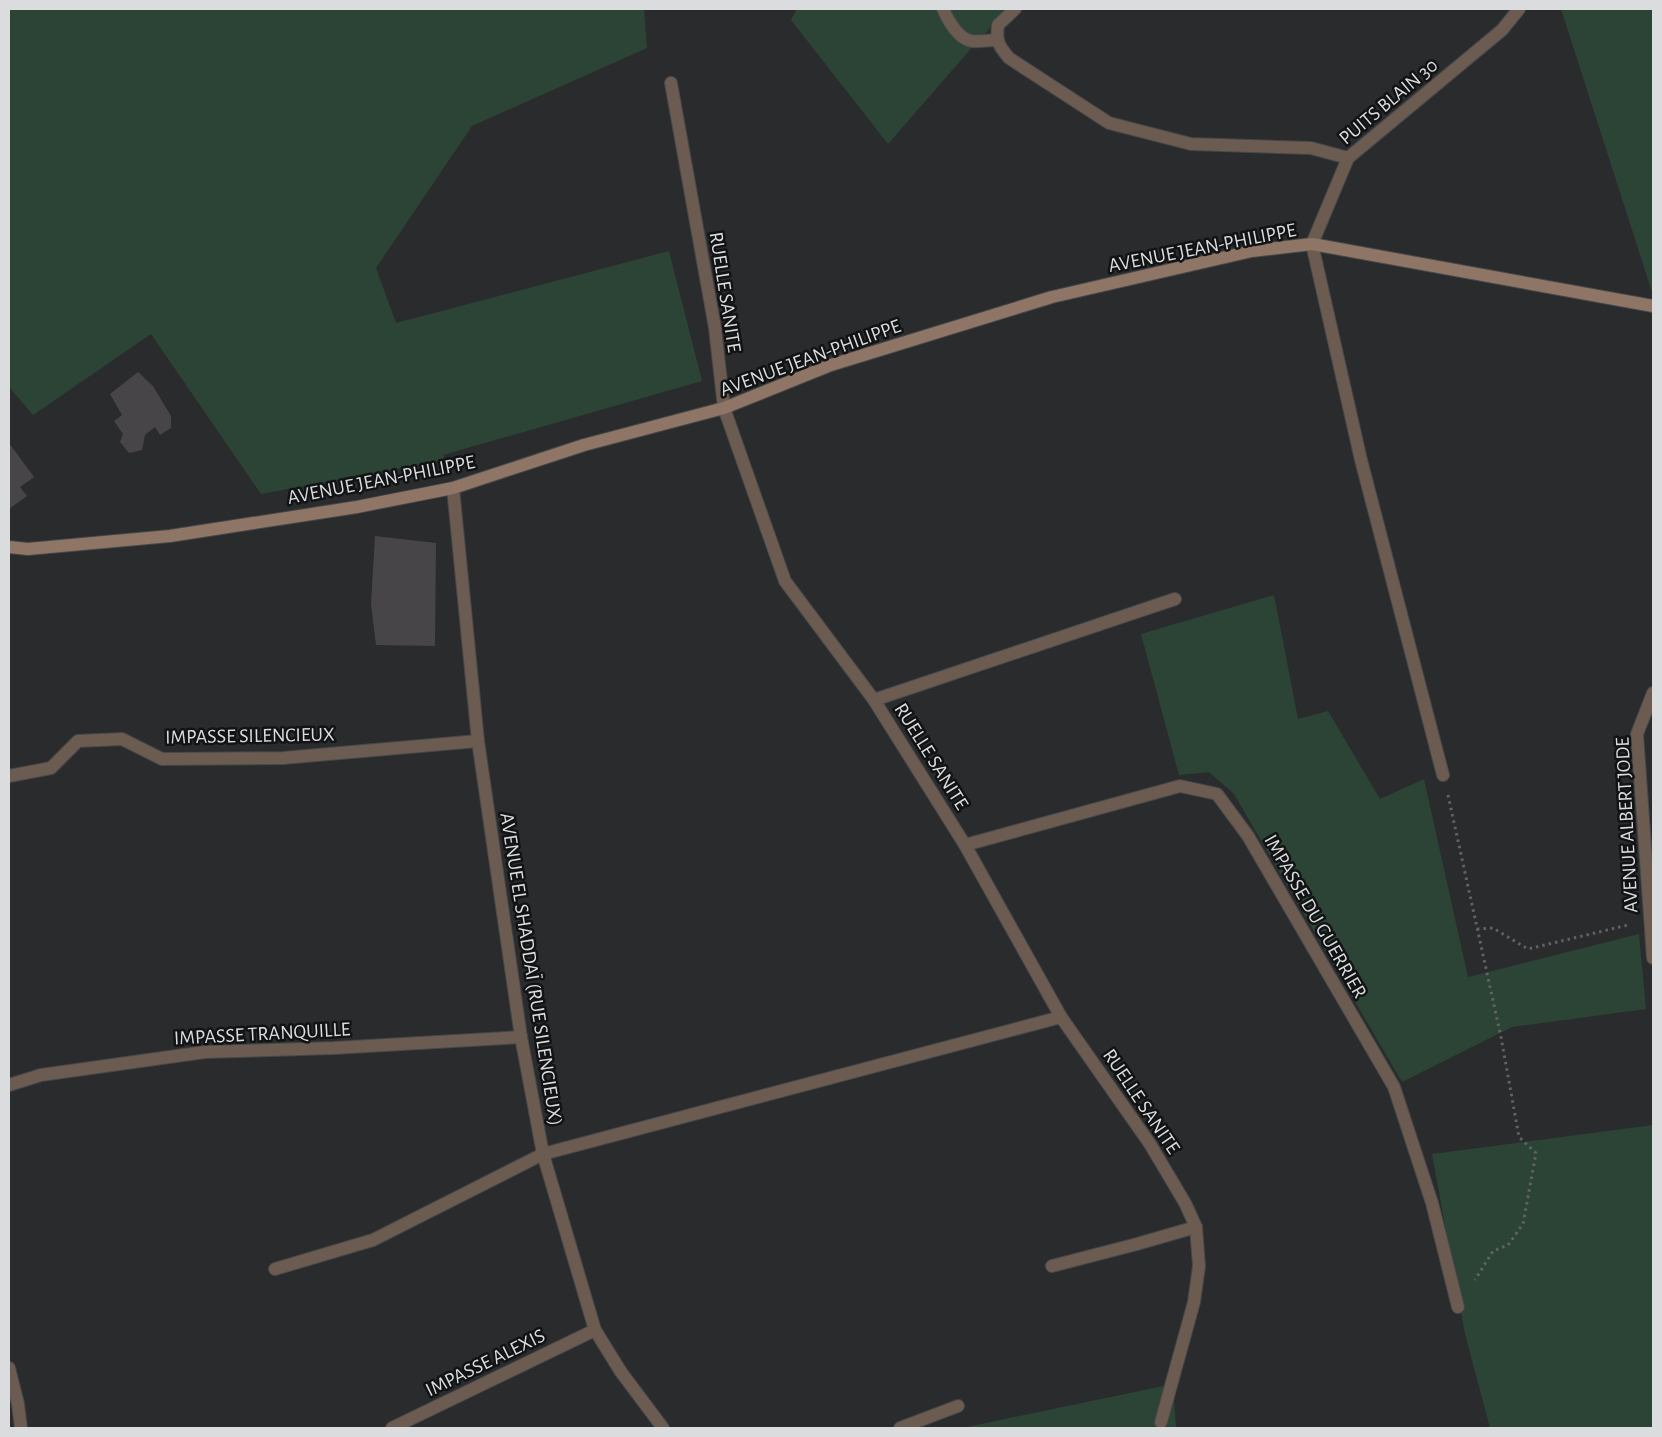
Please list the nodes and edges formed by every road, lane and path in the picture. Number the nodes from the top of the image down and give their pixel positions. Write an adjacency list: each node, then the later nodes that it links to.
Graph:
1 (943, 9): 4 (street)
2 (1015, 9): 4 (street)
3 (1519, 9): 6 (street, PUITS BLAIN 30)
4 (996, 40): 6 (street)
5 (671, 83): 9 (street, RUELLE SANITE)
6 (1348, 158): 7 (street, PUITS BLAIN 30)
7 (1312, 244): 8 (street, AVENUE JEAN-PHILIPPE); 9 (street, AVENUE JEAN-PHILIPPE); 16 (street)
8 (1653, 306)
9 (724, 408): 10 (street, AVENUE JEAN-PHILIPPE); 14 (street, RUELLE SANITE)
10 (453, 488): 11 (street, AVENUE JEAN-PHILIPPE); 15 (street, AVENUE EL SHADDAÏ (RUE SILENCIEUX))
11 (9, 547)
12 (1175, 599): 14 (street)
13 (1653, 693): 19 (street, AVENUE ALBERT JODE)
14 (874, 700): 18 (street, RUELLE SANITE)
15 (478, 741): 17 (street, IMPASSE SILENCIEUX); 23 (street, AVENUE EL SHADDAÏ (RUE SILENCIEUX))
16 (1443, 775): 20 (path)
17 (9, 776)
18 (965, 845): 22 (street, RUELLE SANITE); 29 (street, IMPASSE DU GUERRIER)
19 (1650, 920): 20 (path); 21 (street, AVENUE ALBERT JODE)
20 (1477, 930): 29 (path)
21 (1653, 958)
22 (1061, 1017): 25 (street); 26 (street, RUELLE SANITE)
23 (521, 1037): 24 (street, IMPASSE TRANQUILLE); 25 (street, AVENUE EL SHADDAÏ (RUE SILENCIEUX))
24 (9, 1086)
25 (543, 1154): 28 (street); 30 (street, AVENUE EL SHADDAÏ (RUE SILENCIEUX))
26 (1196, 1227): 27 (street); 33 (street, RUELLE SANITE)
27 (1052, 1266)
28 (275, 1269)
29 (1458, 1307)
30 (595, 1330): 35 (street, IMPASSE ALEXIS); 36 (street, AVENUE EL SHADDAÏ (RUE SILENCIEUX))
31 (9, 1368): 34 (street)
32 (958, 1406): 37 (street)
33 (1161, 1422)
34 (21, 1428)
35 (392, 1428)
36 (663, 1428)
37 (900, 1428)

